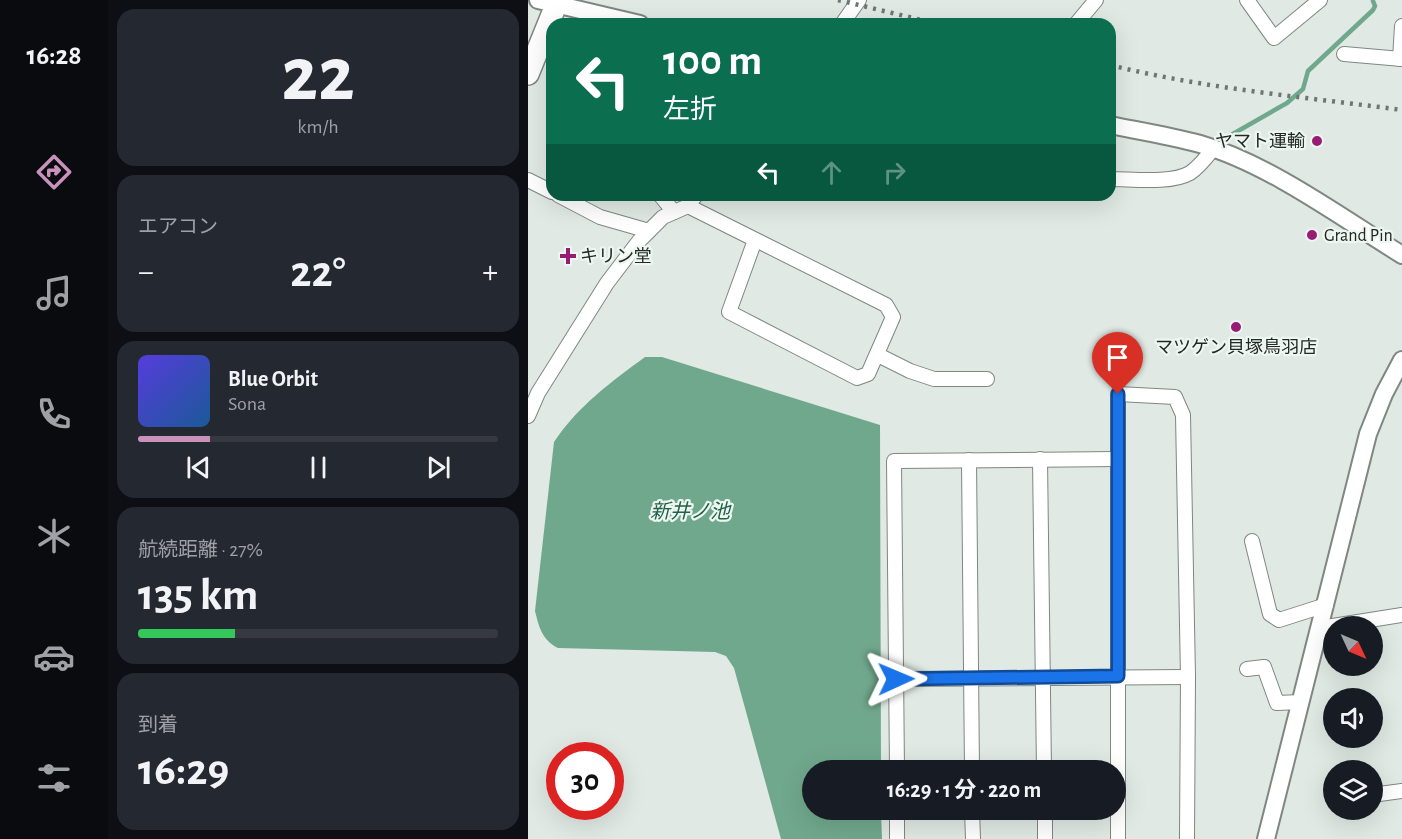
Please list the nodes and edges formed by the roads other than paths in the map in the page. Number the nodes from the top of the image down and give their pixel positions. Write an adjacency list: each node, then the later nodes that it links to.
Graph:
1 (859, 0): 7 (street)
2 (1095, 0): 8 (street)
3 (1247, 0): 4 (street)
4 (1320, 0)
5 (551, 2): 6 (street); 12 (main road)
6 (607, 18)
7 (846, 18)
8 (1081, 18)
9 (1402, 26): 11 (street)
10 (1344, 54): 11 (street)
11 (1401, 59)
12 (528, 74)
13 (1116, 126): 14 (street)
14 (1213, 149): 15 (street); 25 (street)
15 (1116, 179)
16 (528, 180): 17 (street)
17 (546, 189)
18 (569, 201): 23 (street)
19 (665, 201): 22 (street)
20 (690, 201): 22 (street)
21 (694, 201): 24 (street)
22 (674, 212): 23 (street)
23 (649, 231): 29 (street)
24 (755, 240): 26 (street); 26 (street)
25 (1402, 255)
26 (878, 355): 28 (street)
27 (1402, 360): 35 (street)
28 (987, 379)
29 (533, 392): 30 (street)
30 (528, 416)
31 (1040, 459): 32 (street); 33 (street); 40 (street)
32 (1118, 459): 39 (street); 41 (street)
33 (969, 460): 42 (street); 43 (street)
34 (1252, 541): 35 (street)
35 (1326, 605): 37 (street)
36 (1402, 615): 37 (street)
37 (1320, 628): 44 (street)
38 (1247, 669): 44 (street)
39 (1118, 676): 40 (street); 41 (street); 56 (street)
40 (1043, 677): 42 (street); 47 (street)
41 (1188, 677): 57 (street)
42 (970, 678): 43 (street); 46 (street)
43 (896, 679): 45 (street)
44 (1301, 702): 58 (street)
45 (897, 760)
46 (972, 760)
47 (1044, 760)
48 (1402, 791): 49 (street)
49 (1383, 794)
50 (897, 820): 53 (street)
51 (972, 820): 54 (street)
52 (1045, 820): 55 (street)
53 (897, 839)
54 (973, 839)
55 (1045, 839)
56 (1118, 839)
57 (1187, 839)
58 (1266, 839)

